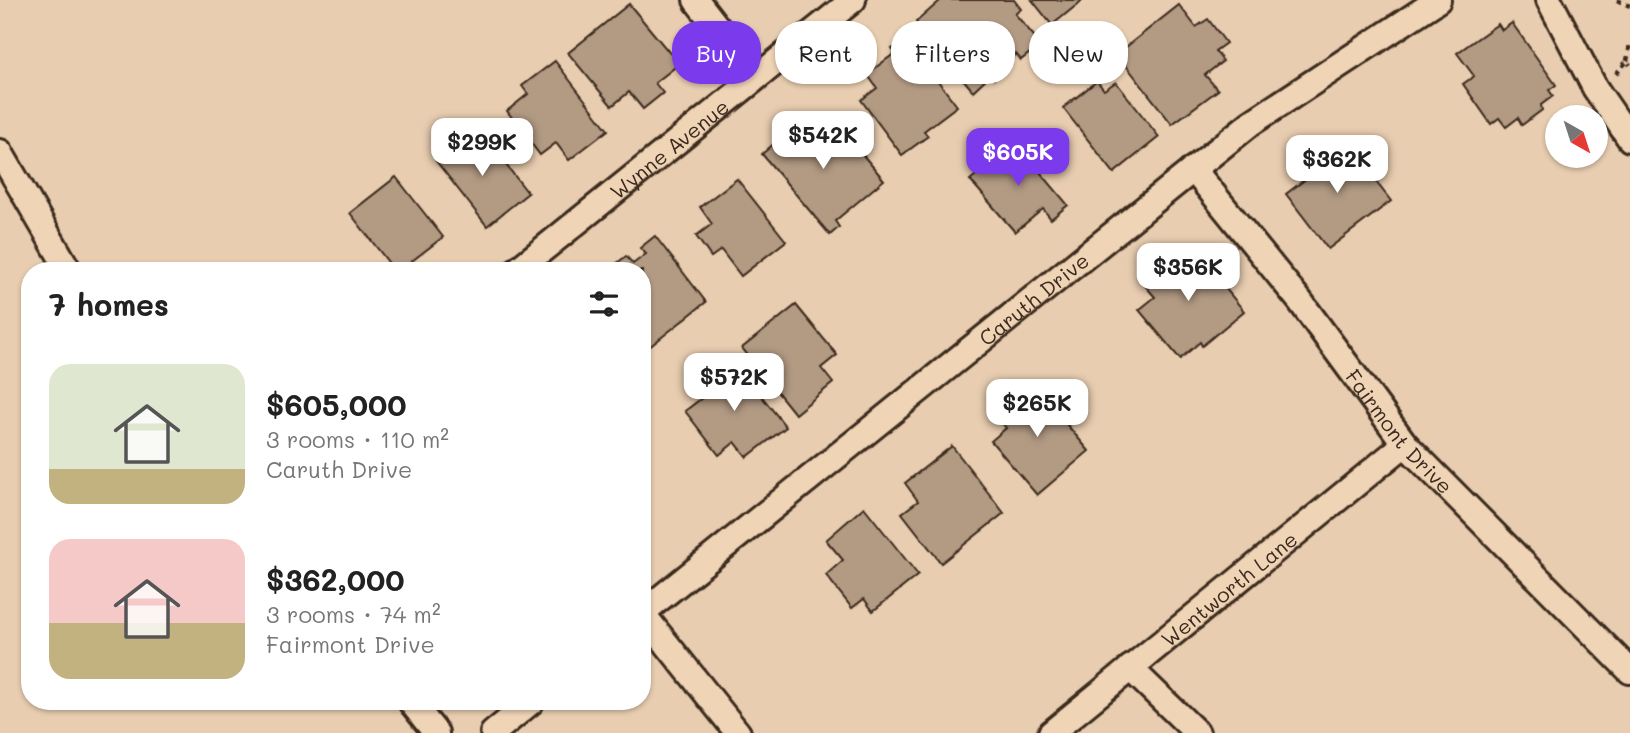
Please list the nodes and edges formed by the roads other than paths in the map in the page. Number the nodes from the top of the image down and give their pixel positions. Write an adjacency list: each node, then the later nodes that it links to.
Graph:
1 (696, 0): 5 (street)
2 (853, 0): 6 (street, Wynne Avenue)
3 (1438, 0): 11 (street, Caruth Drive)
4 (1549, 0): 8 (street)
5 (712, 21)
6 (761, 73)
7 (747, 84): 13 (street, Wynne Avenue)
8 (1622, 113): 9 (street)
9 (1630, 139)
10 (0, 152): 12 (street)
11 (1193, 169): 14 (street, Fairmont Drive); 15 (street, Caruth Drive)
12 (64, 262)
13 (527, 262)
14 (1405, 444): 17 (street, Wentworth Lane); 18 (street, Fairmont Drive)
15 (651, 606)
16 (651, 624): 23 (street)
17 (1130, 668): 24 (street, Wentworth Lane); 25 (street)
18 (1630, 671)
19 (417, 710): 21 (street)
20 (521, 710): 22 (street)
21 (436, 733)
22 (493, 733)
23 (737, 733)
24 (1051, 733)
25 (1197, 733)

